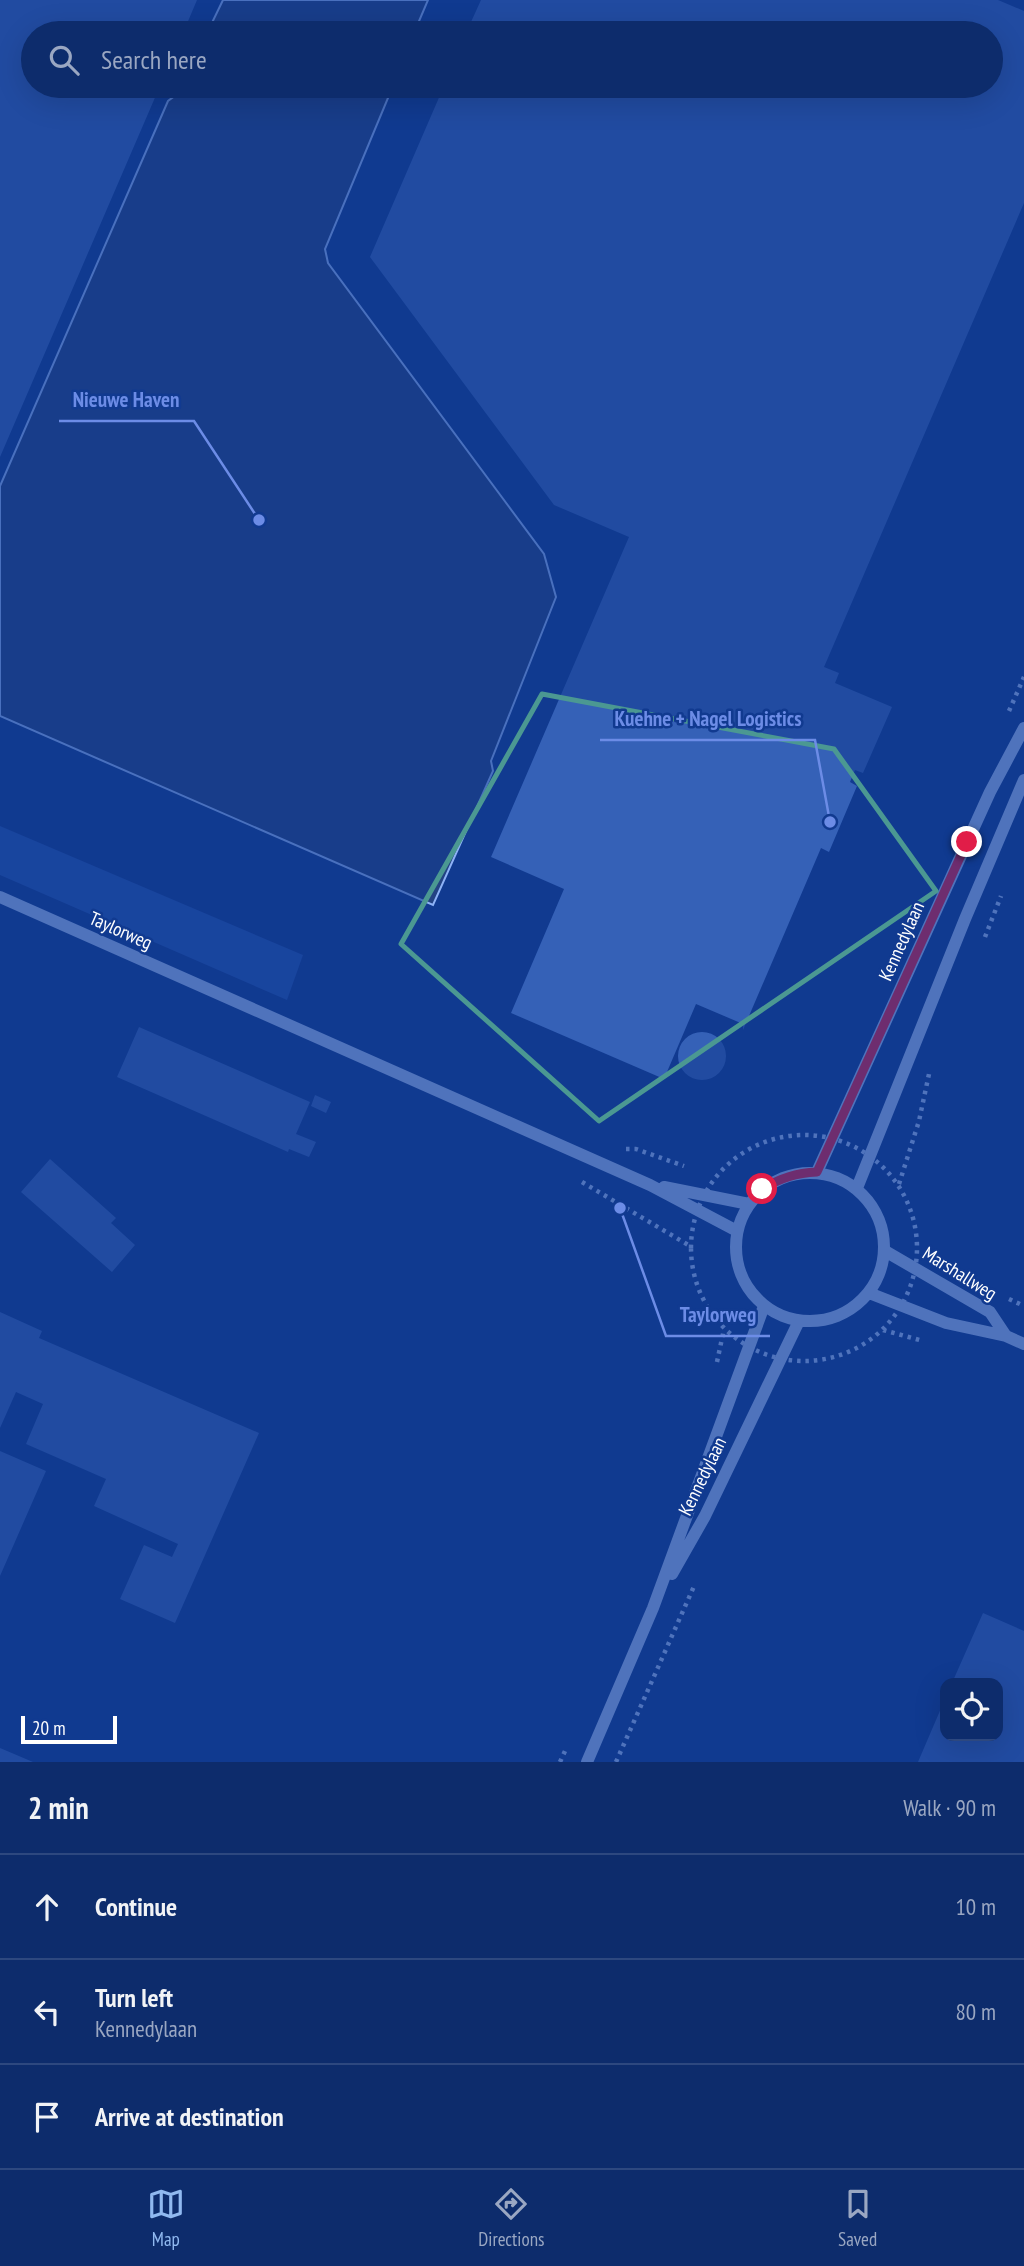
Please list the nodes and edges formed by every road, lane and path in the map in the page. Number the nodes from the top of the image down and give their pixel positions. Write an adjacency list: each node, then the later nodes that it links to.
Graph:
1 (1024, 728): 7 (street, Kennedylaan)
2 (1024, 780): 8 (street)
3 (1002, 891): 5 (path)
4 (0, 897): 11 (street, Taylorweg)
5 (983, 941)
6 (930, 1071): 12 (path)
7 (833, 1138): 8 (path); 9 (street, Kennedylaan); 14 (path)
8 (870, 1155): 12 (path); 13 (street)
9 (817, 1172): 13 (street); 15 (street)
10 (580, 1181): 18 (path)
11 (650, 1185): 14 (street); 16 (street)
12 (898, 1185): 20 (path)
13 (857, 1188): 19 (street)
14 (704, 1195): 15 (street); 16 (path)
15 (749, 1204): 17 (street)
16 (697, 1210): 17 (street); 18 (path)
17 (737, 1231): 22 (street)
18 (691, 1246): 27 (path)
19 (885, 1251): 20 (street, Marshallweg); 21 (street)
20 (916, 1268): 23 (path); 25 (street, Marshallweg)
21 (869, 1293): 23 (street, Marshallweg); 24 (street)
22 (764, 1306): 24 (street); 27 (street, Kennedylaan)
23 (902, 1306): 25 (street, Marshallweg); 28 (path)
24 (799, 1321): 28 (street, Kennedylaan)
25 (1006, 1336): 26 (street, Marshallweg)
26 (1024, 1344)
27 (748, 1347): 28 (path); 29 (street, Kennedylaan)
28 (780, 1360): 29 (street, Kennedylaan)
29 (653, 1608): 30 (street, Kennedylaan)
30 (587, 1762)

